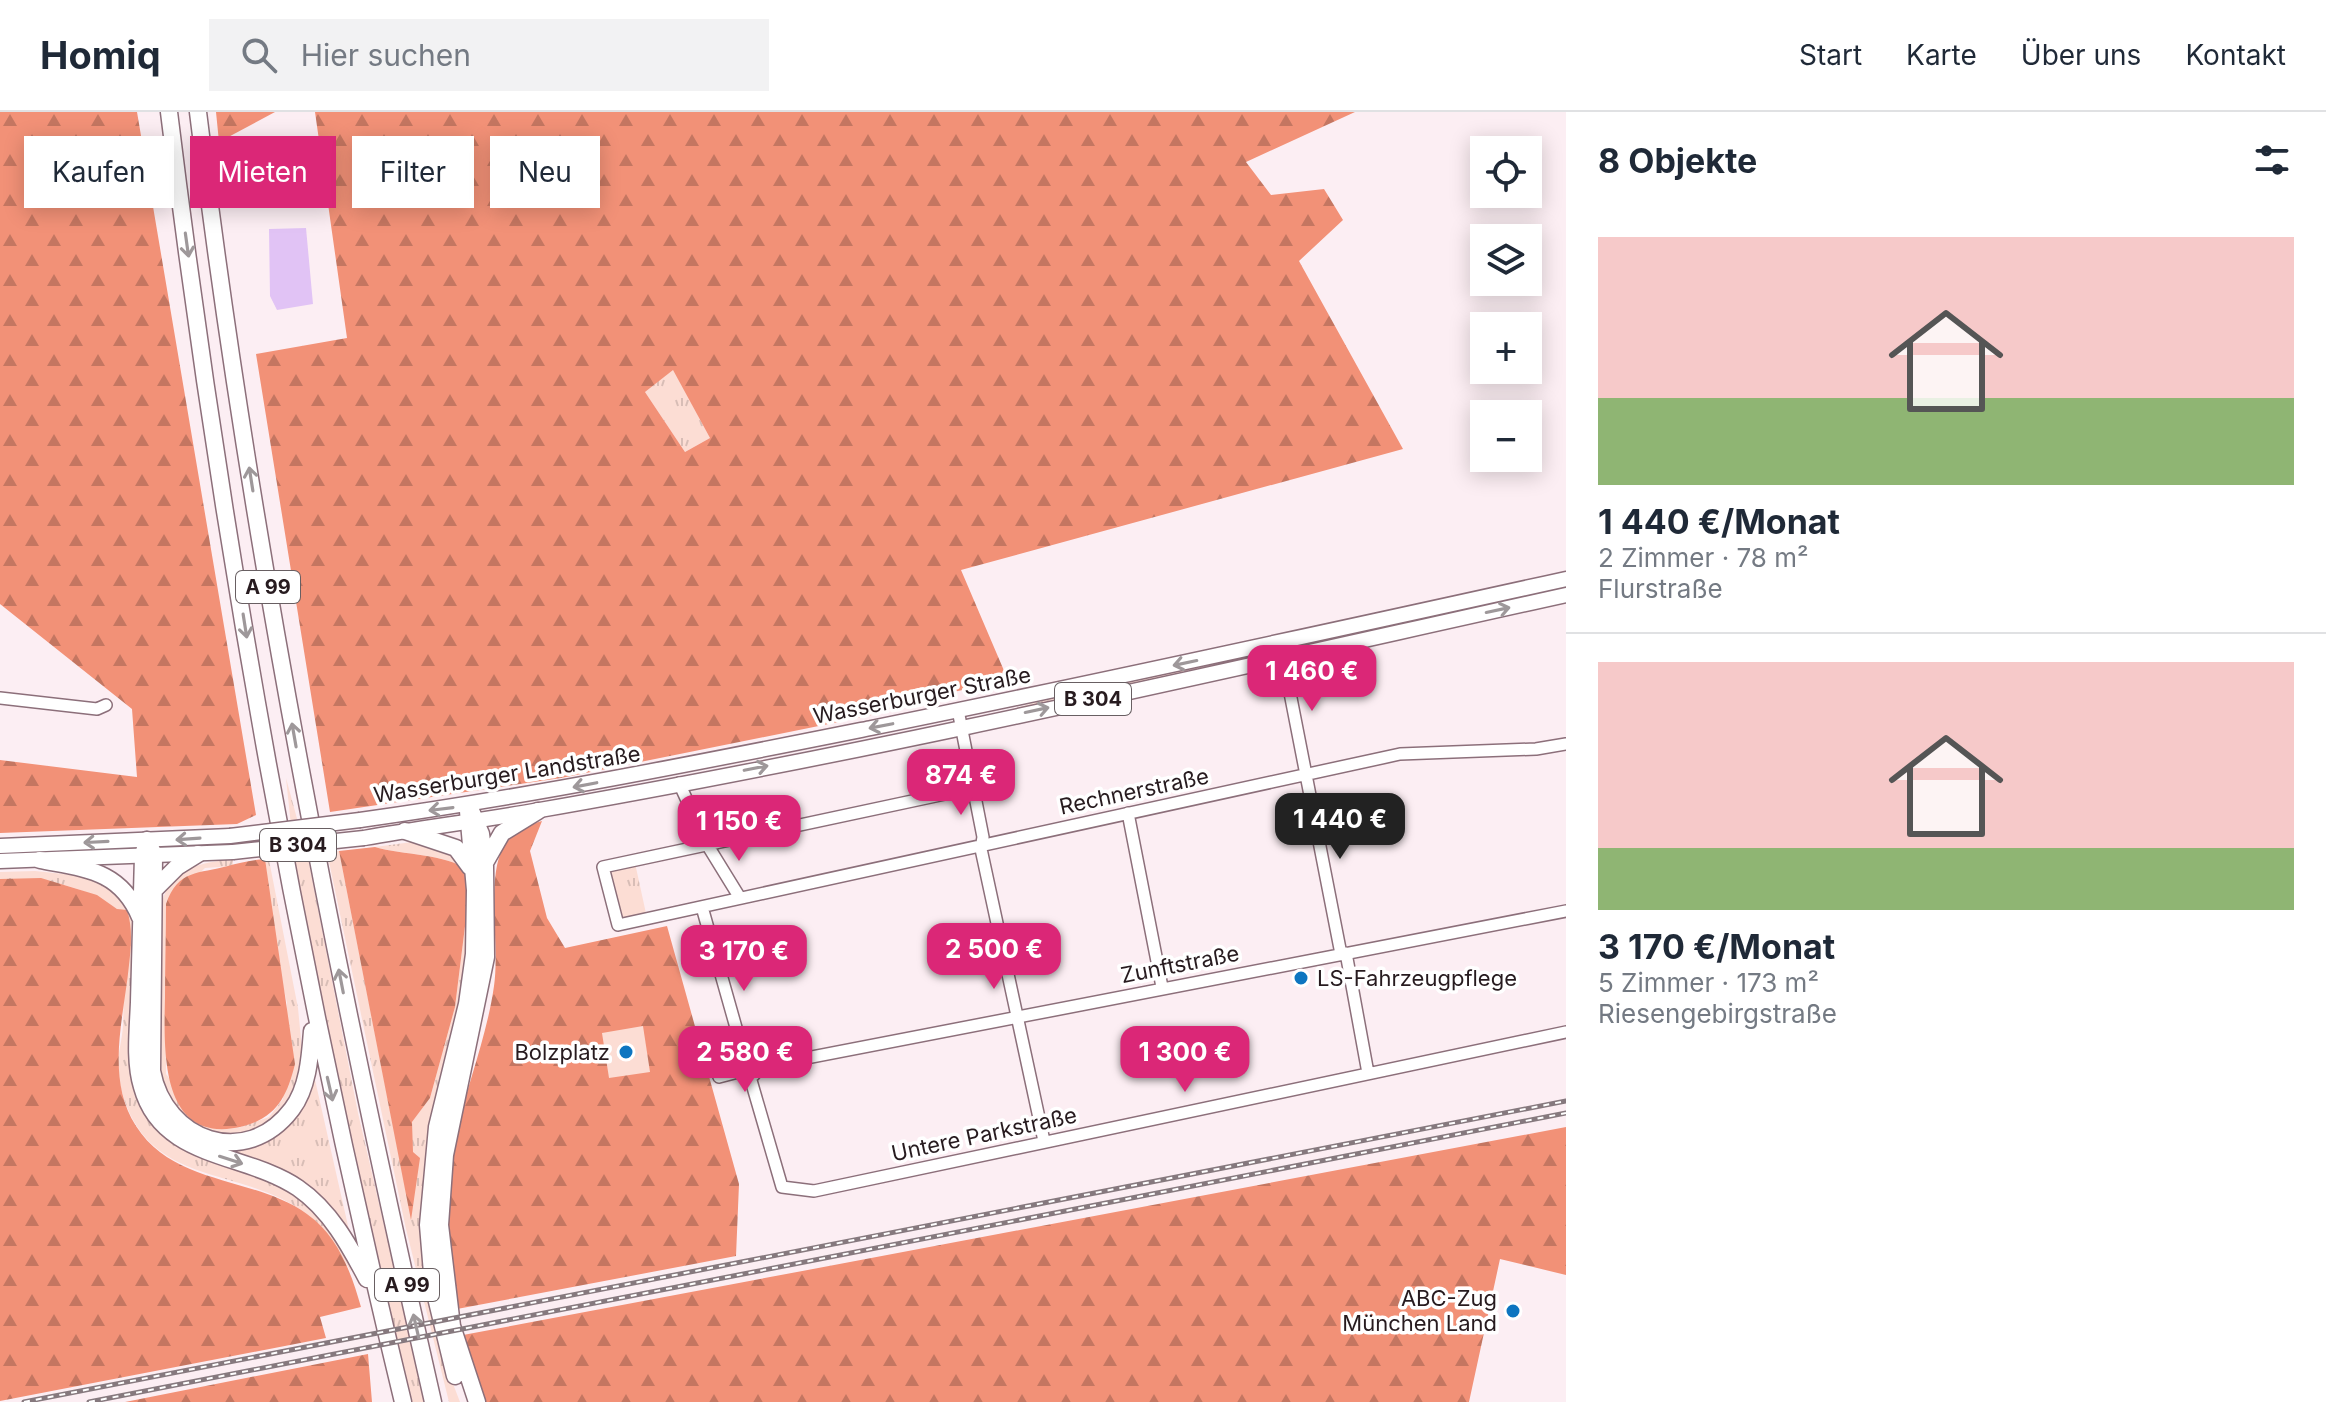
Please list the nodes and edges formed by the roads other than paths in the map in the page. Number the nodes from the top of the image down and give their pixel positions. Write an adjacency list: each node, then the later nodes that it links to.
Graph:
1 (169, 112): 34 (highway, A 99, one-way to 34)
2 (198, 112): 43 (highway, A 99, one-way to 2)
3 (1566, 579): 8 (main road, Wasserburger Straße / B 304, one-way to 8)
4 (1566, 595): 5 (main road, Wasserburger Straße / B 304, one-way to 4)
5 (1283, 657): 9 (main road, Wasserburger Straße / B 304, one-way to 5); 12 (street)
6 (0, 698): 7 (street)
7 (106, 705)
8 (958, 710): 9 (street); 11 (main road, Wasserburger Straße / B 304, one-way to 11)
9 (961, 726): 13 (main road, Wasserburger Straße / B 304, one-way to 9); 14 (street)
10 (1566, 744): 12 (street, Rechnerstraße)
11 (662, 770): 17 (main road, Wasserburger Landstraße / B 304, one-way to 17)
12 (1306, 775): 16 (street, Rechnerstraße); 32 (street)
13 (672, 785): 15 (main road, Wasserburger Landstraße / B 304); 21 (street)
14 (973, 788): 19 (street); 21 (street)
15 (538, 811): 17 (main road, Wasserburger Landstraße / B 304); 26 (highway)
16 (1128, 813): 19 (street, Rechnerstraße); 33 (street)
17 (471, 816): 18 (main road, Wasserburger Landstraße / B 304); 22 (main road, Wasserburger Landstraße / B 304, one-way to 22, bridge); 26 (highway)
18 (405, 831): 23 (main road, Wasserburger Landstraße / B 304, bridge); 26 (highway)
19 (983, 842): 28 (street, Rechnerstraße); 35 (street)
20 (0, 846): 22 (main road, B 304, one-way to 20)
21 (708, 846): 28 (street); 29 (street, Rechnerstraße)
22 (148, 850): 23 (main road, B 304); 24 (main road, B 304); 27 (highway); 31 (highway, A 99)
23 (198, 854): 27 (highway)
24 (40, 860): 25 (main road, B 304); 31 (highway)
25 (0, 861)
26 (479, 869): 44 (highway); 45 (highway)
27 (153, 891): 34 (highway)
28 (740, 898): 29 (street, Rechnerstraße)
29 (702, 907): 37 (street)
30 (1566, 911): 32 (street, Zunftstraße)
31 (141, 919): 41 (highway, A 99, one-way to 41)
32 (1343, 954): 33 (street, Zunftstraße); 38 (street)
33 (1162, 987): 35 (street, Zunftstraße)
34 (314, 1013): 41 (highway, A 99, one-way to 41)
35 (1017, 1016): 37 (street, Zunftstraße); 40 (street)
36 (1566, 1032): 38 (street, Untere Parkstraße)
37 (748, 1070): 39 (street, Zunftstraße); 40 (street, Untere Parkstraße)
38 (1368, 1073): 40 (street, Untere Parkstraße)
39 (719, 1077)
40 (1044, 1141)
41 (378, 1299): 42 (highway, A 99)
42 (403, 1402)
43 (433, 1402)
44 (465, 1402)
45 (477, 1402)

